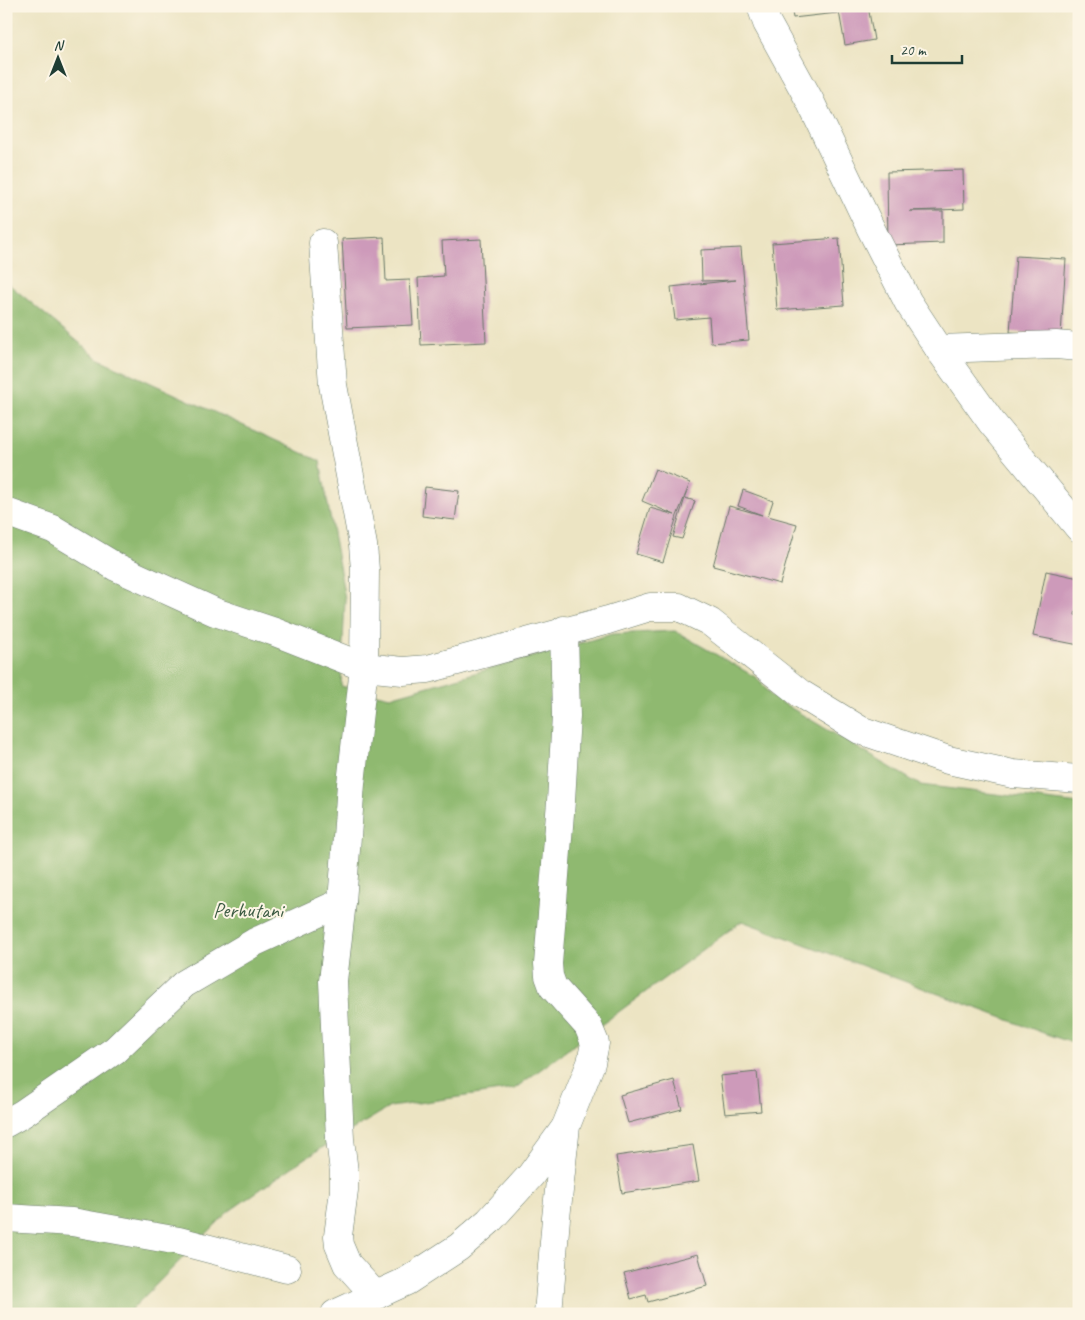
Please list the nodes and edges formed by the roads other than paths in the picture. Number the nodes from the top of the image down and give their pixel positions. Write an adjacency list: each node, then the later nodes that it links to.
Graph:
1 (761, 6): 4 (street)
2 (323, 242): 8 (street)
3 (1079, 347): 4 (street)
4 (940, 349): 6 (street)
5 (6, 512): 8 (street)
6 (1079, 528)
7 (564, 630): 8 (street); 9 (street); 12 (street)
8 (364, 667): 10 (street)
9 (1079, 779)
10 (342, 902): 11 (street); 15 (street)
11 (6, 1123)
12 (566, 1126): 15 (street); 17 (street)
13 (6, 1218): 14 (street)
14 (287, 1269)
15 (376, 1296): 16 (street)
16 (335, 1314)
17 (548, 1314)

